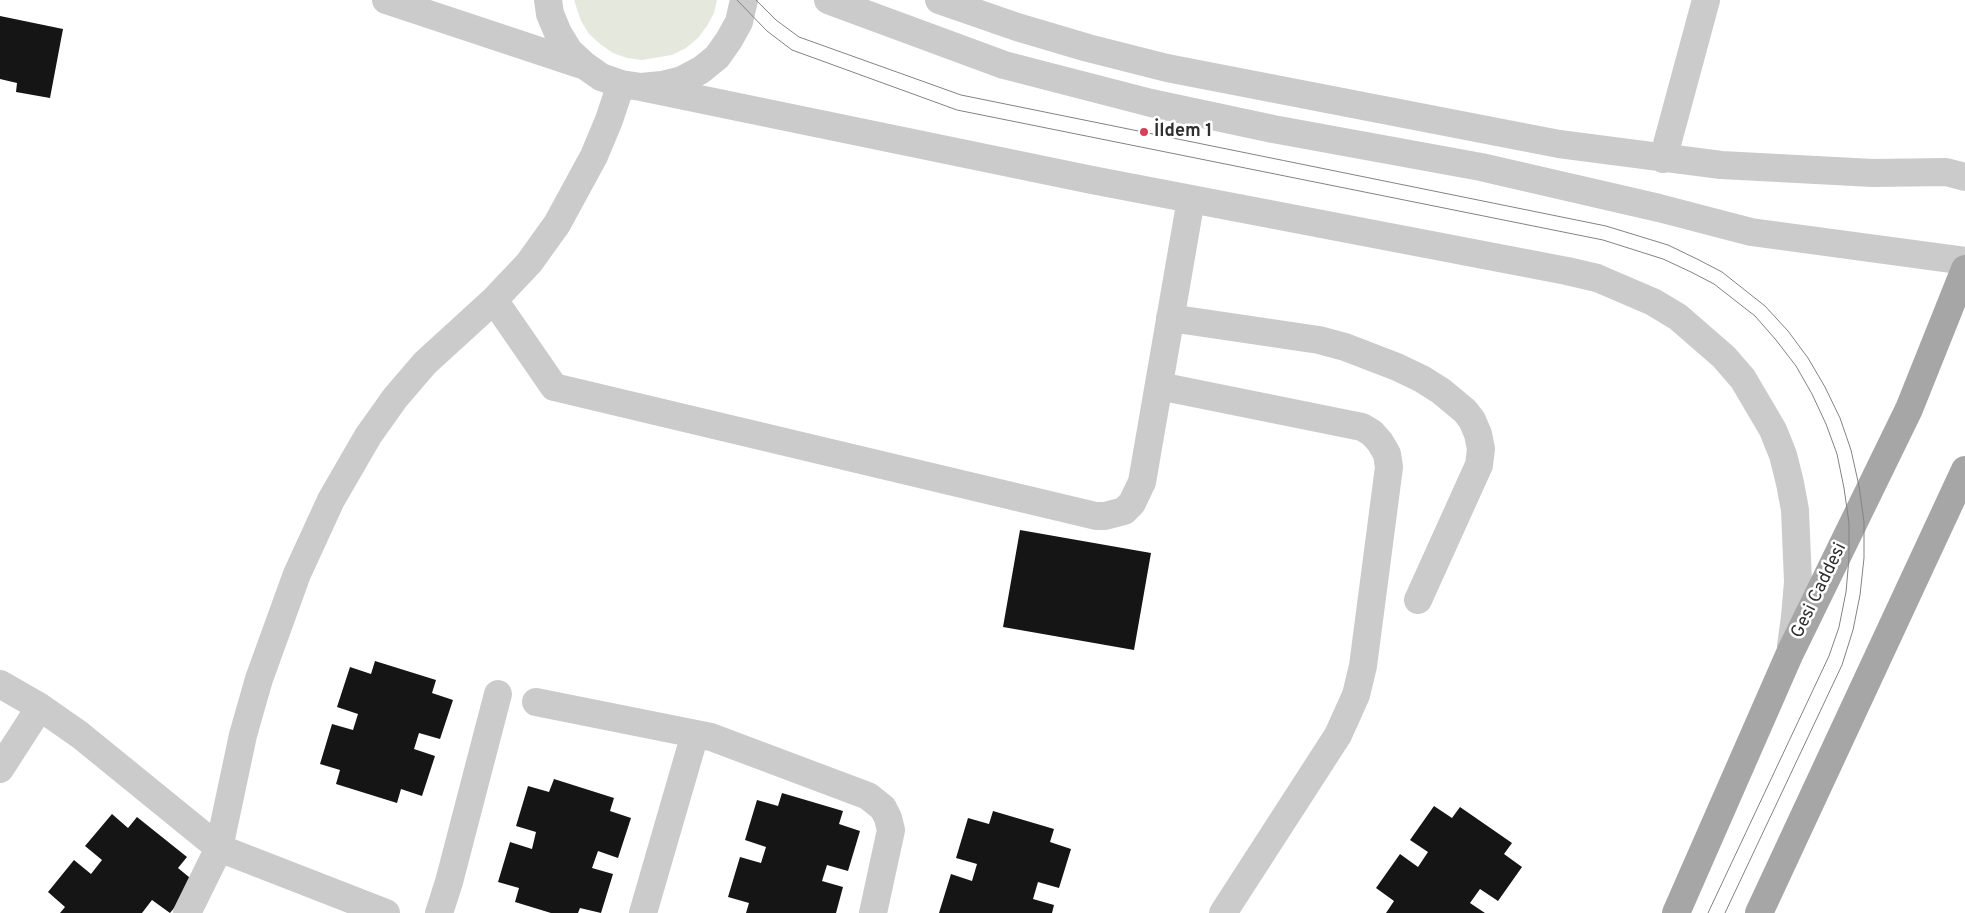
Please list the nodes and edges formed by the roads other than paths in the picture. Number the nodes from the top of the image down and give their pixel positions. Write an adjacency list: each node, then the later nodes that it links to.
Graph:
1 (386, 0): 7 (street)
2 (548, 0): 7 (street)
3 (828, 0): 12 (street)
4 (939, 0): 9 (street)
5 (1706, 0): 9 (street)
6 (745, 1): 8 (street)
7 (584, 65): 8 (street)
8 (631, 85): 11 (street); 14 (street)
9 (1663, 159): 10 (street)
10 (1965, 177)
11 (1191, 199): 15 (street); 19 (street)
12 (1965, 261)
13 (1965, 269): 19 (main road, Gesi Caddesi)
14 (494, 300): 16 (street); 26 (street)
15 (1170, 318): 16 (street); 18 (street)
16 (1159, 386): 32 (street)
17 (1965, 470): 34 (main road)
18 (1418, 600)
19 (1790, 653): 33 (main road, Gesi Caddesi)
20 (0, 684): 23 (street)
21 (498, 694): 29 (street)
22 (536, 702): 24 (street)
23 (40, 707): 25 (street); 26 (street)
24 (695, 734): 30 (street); 31 (street)
25 (0, 769)
26 (219, 848): 27 (street); 28 (street)
27 (186, 913)
28 (386, 913)
29 (439, 913)
30 (642, 913)
31 (873, 913)
32 (1223, 913)
33 (1676, 913)
34 (1759, 913)

